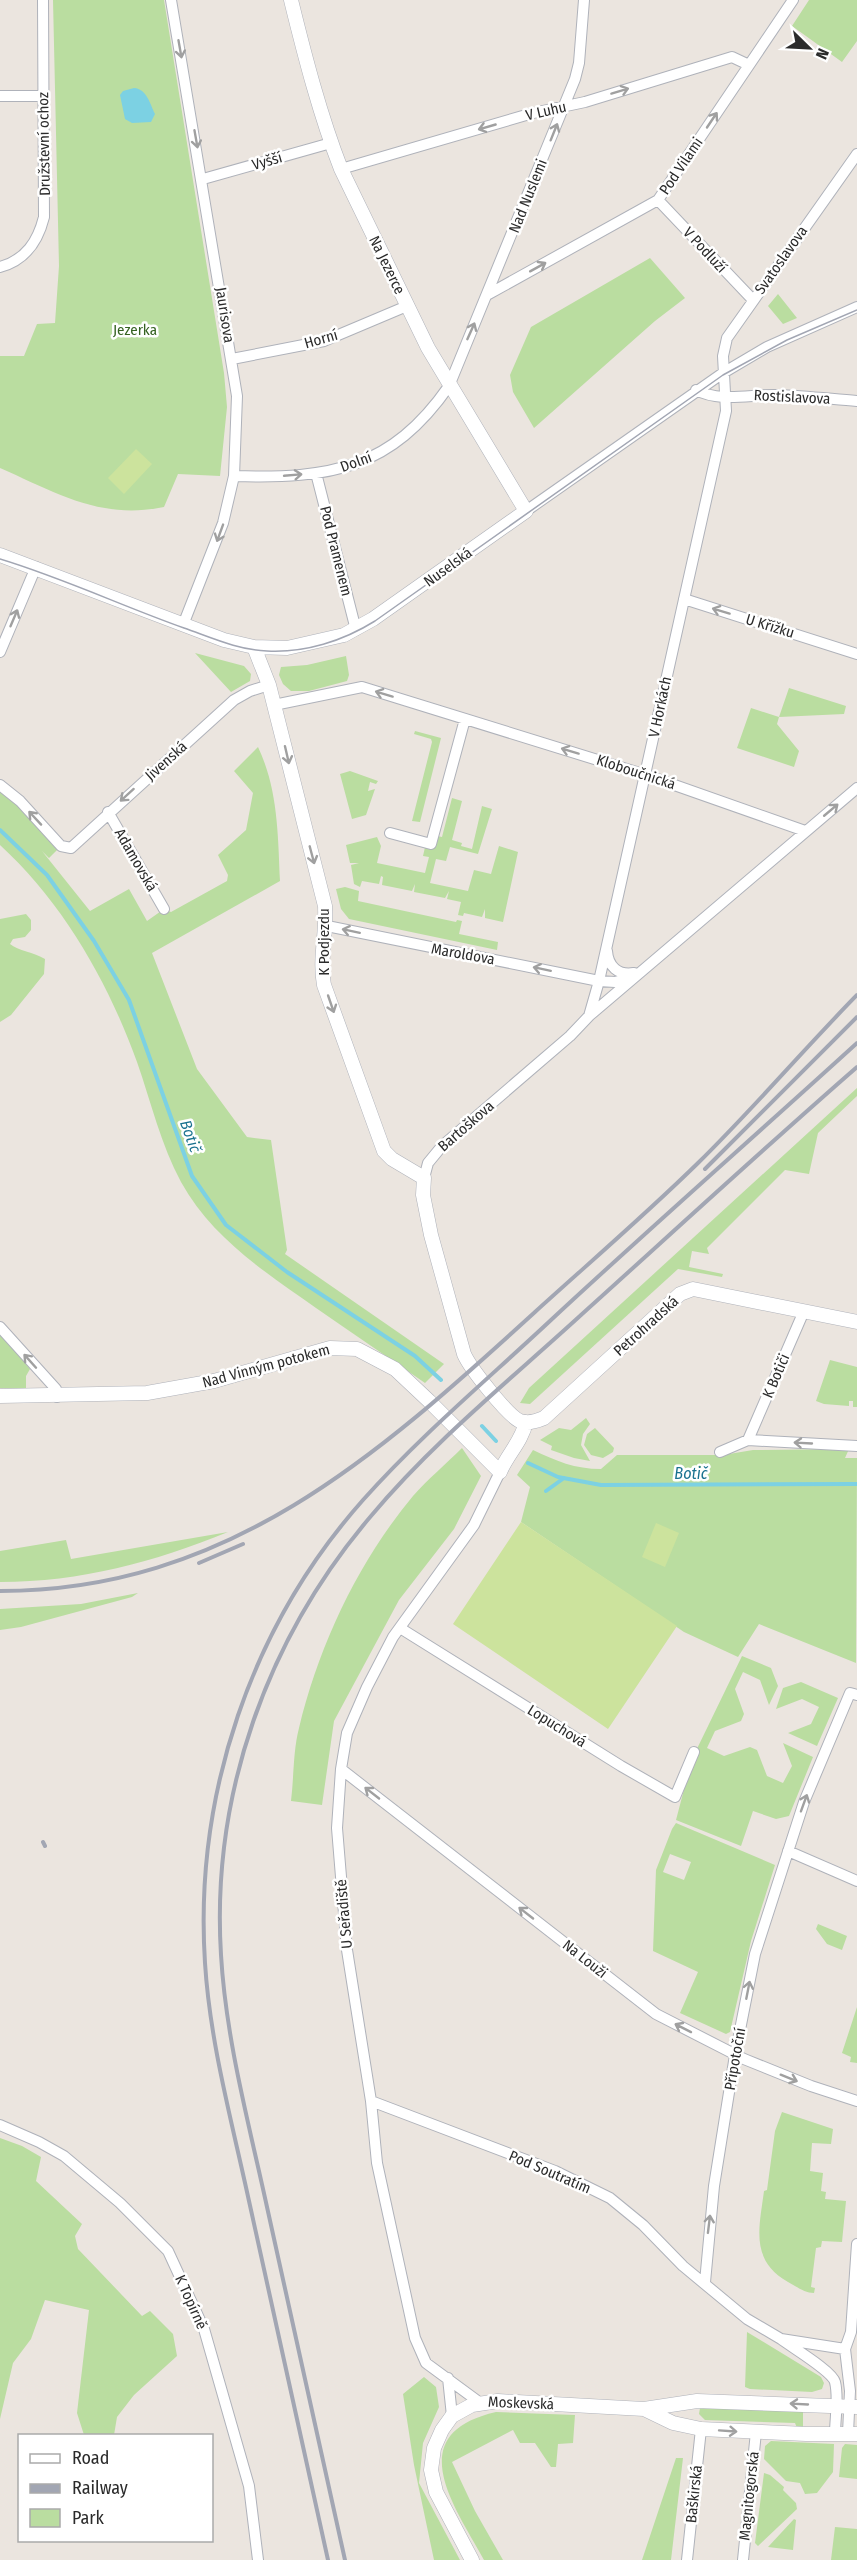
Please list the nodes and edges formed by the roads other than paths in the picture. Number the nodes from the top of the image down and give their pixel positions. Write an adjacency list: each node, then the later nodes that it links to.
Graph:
1 (44, 0): 8 (street, Družstevní ochoz)
2 (171, 0): 13 (street, Jaurisova, one-way to 13)
3 (291, 0): 10 (street, Na Jezerce)
4 (584, 0): 9 (street, Nad Nuslemi)
5 (793, 0): 6 (street, Pod Vilami)
6 (749, 65): 9 (street, V Luhu, one-way to 6); 14 (street, Pod Vilami, one-way to 6)
7 (0, 96): 8 (street)
8 (43, 96): 15 (street, Družstevní ochoz)
9 (564, 108): 12 (street, V Luhu, one-way to 12); 16 (street, Nad Nuslemi, one-way to 9)
10 (331, 143): 12 (street, Na Jezerce); 13 (street, Vyšší)
11 (857, 154): 17 (street, Svatoslavova)
12 (341, 169): 18 (street, Na Jezerce)
13 (203, 179): 20 (street, Jaurisova)
14 (657, 200): 16 (street, Pod Vilami, one-way to 14); 17 (street, V Podluží)
15 (0, 267)
16 (487, 295): 22 (street, Nad Nuslemi, one-way to 16)
17 (753, 300): 21 (street, Svatoslavova)
18 (407, 306): 20 (street, Horní); 22 (street, Na Jezerce)
19 (857, 307): 21 (street, Nuselská)
20 (232, 359): 27 (street, Jaurisova)
21 (723, 373): 23 (street, Nuselská); 24 (street, V Horkách)
22 (449, 386): 26 (street, Dolní); 28 (street, Na Jezerce)
23 (696, 390): 24 (street); 28 (street, Nuselská)
24 (726, 398): 25 (street, Rostislavova); 31 (street, V Horkách)
25 (857, 401)
26 (316, 473): 27 (street, Dolní, one-way to 26); 33 (street, Pod Pramenem)
27 (234, 476): 32 (street, Jaurisova, one-way to 32)
28 (526, 511): 33 (street, Nuselská)
29 (0, 555): 30 (street, Nuselská)
30 (36, 567): 32 (street, Nuselská); 35 (street, one-way to 30)
31 (684, 599): 36 (street, U Křížku, one-way to 31); 40 (street, V Horkách)
32 (183, 625): 34 (street, Nuselská)
33 (356, 630): 34 (street, Nuselská)
34 (255, 647): 37 (street, K Podjezdu)
35 (0, 652)
36 (857, 654)
37 (269, 685): 38 (street, K Podjezdu); 43 (street, Jivenská, one-way to 43)
38 (274, 705): 39 (street, Kloboučnická, one-way to 38); 47 (street, K Podjezdu, one-way to 47)
39 (465, 719): 40 (street, Kloboučnická, one-way to 39); 45 (street)
40 (646, 775): 44 (street, Kloboučnická); 48 (street, V Horkách)
41 (0, 785): 43 (street, Jivenská, one-way to 41)
42 (857, 788): 44 (street, Bartoškova, one-way to 42)
43 (108, 812): 46 (street, Adamovská)
44 (806, 831): 49 (street, Bartoškova)
45 (390, 833)
46 (164, 909)
47 (327, 926): 50 (street, Maroldova, one-way to 47); 52 (street, K Podjezdu, one-way to 52)
48 (607, 948): 49 (street); 50 (street, V Horkách)
49 (642, 970): 50 (street, Bartoškova); 51 (street, Bartoškova)
50 (599, 981): 51 (street, V Horkách)
51 (588, 1016): 52 (street, Bartoškova)
52 (424, 1178): 58 (street, Bartoškova)
53 (804, 1311): 54 (street, Petrohradská); 58 (street, Petrohradská); 59 (street, K Botiči)
54 (857, 1322)
55 (0, 1327): 57 (street, one-way to 55)
56 (0, 1396): 57 (street, Nad Vinným potokem)
57 (57, 1397): 62 (street, Nad Vinným potokem)
58 (526, 1422): 62 (street)
59 (748, 1440): 60 (street, one-way to 59); 61 (street)
60 (857, 1446)
61 (720, 1452)
62 (500, 1472): 63 (street, U Seřadiště)
63 (400, 1628): 65 (street, Lopuchová); 66 (street, U Seřadiště)
64 (854, 1694): 67 (street, Přípotoční, one-way to 64)
65 (694, 1752)
66 (341, 1769): 69 (street, Na Louži, one-way to 66); 70 (street, U Seřadiště)
67 (788, 1851): 68 (street); 69 (street, Přípotoční, one-way to 67)
68 (857, 1881)
69 (735, 2055): 71 (street, Na Louži, one-way to 71); 74 (street, Přípotoční, one-way to 69)
70 (372, 2101): 74 (street, Pod Soutratím); 77 (street, U Seřadiště)
71 (857, 2101)
72 (0, 2125): 86 (street, K Topírně)
73 (857, 2244): 76 (street)
74 (705, 2282): 75 (street)
75 (781, 2339): 76 (street); 80 (street)
76 (845, 2349): 80 (street)
77 (448, 2378): 79 (street, U Seřadiště); 82 (street)
78 (697, 2401): 80 (street, Moskevská, one-way to 78); 81 (street, Moskevská); 83 (street)
79 (479, 2402): 81 (street, Moskevská); 82 (street, Moskevská)
80 (847, 2406): 85 (street)
81 (644, 2409): 83 (street, Moskevská)
82 (452, 2416): 87 (street)
83 (700, 2429): 84 (street, Moskevská, one-way to 84); 88 (street, Baškirská)
84 (756, 2432): 85 (street, Moskevská); 89 (street, Magnitogorská)
85 (846, 2433)
86 (258, 2560)
87 (472, 2560)
88 (687, 2560)
89 (742, 2560)

